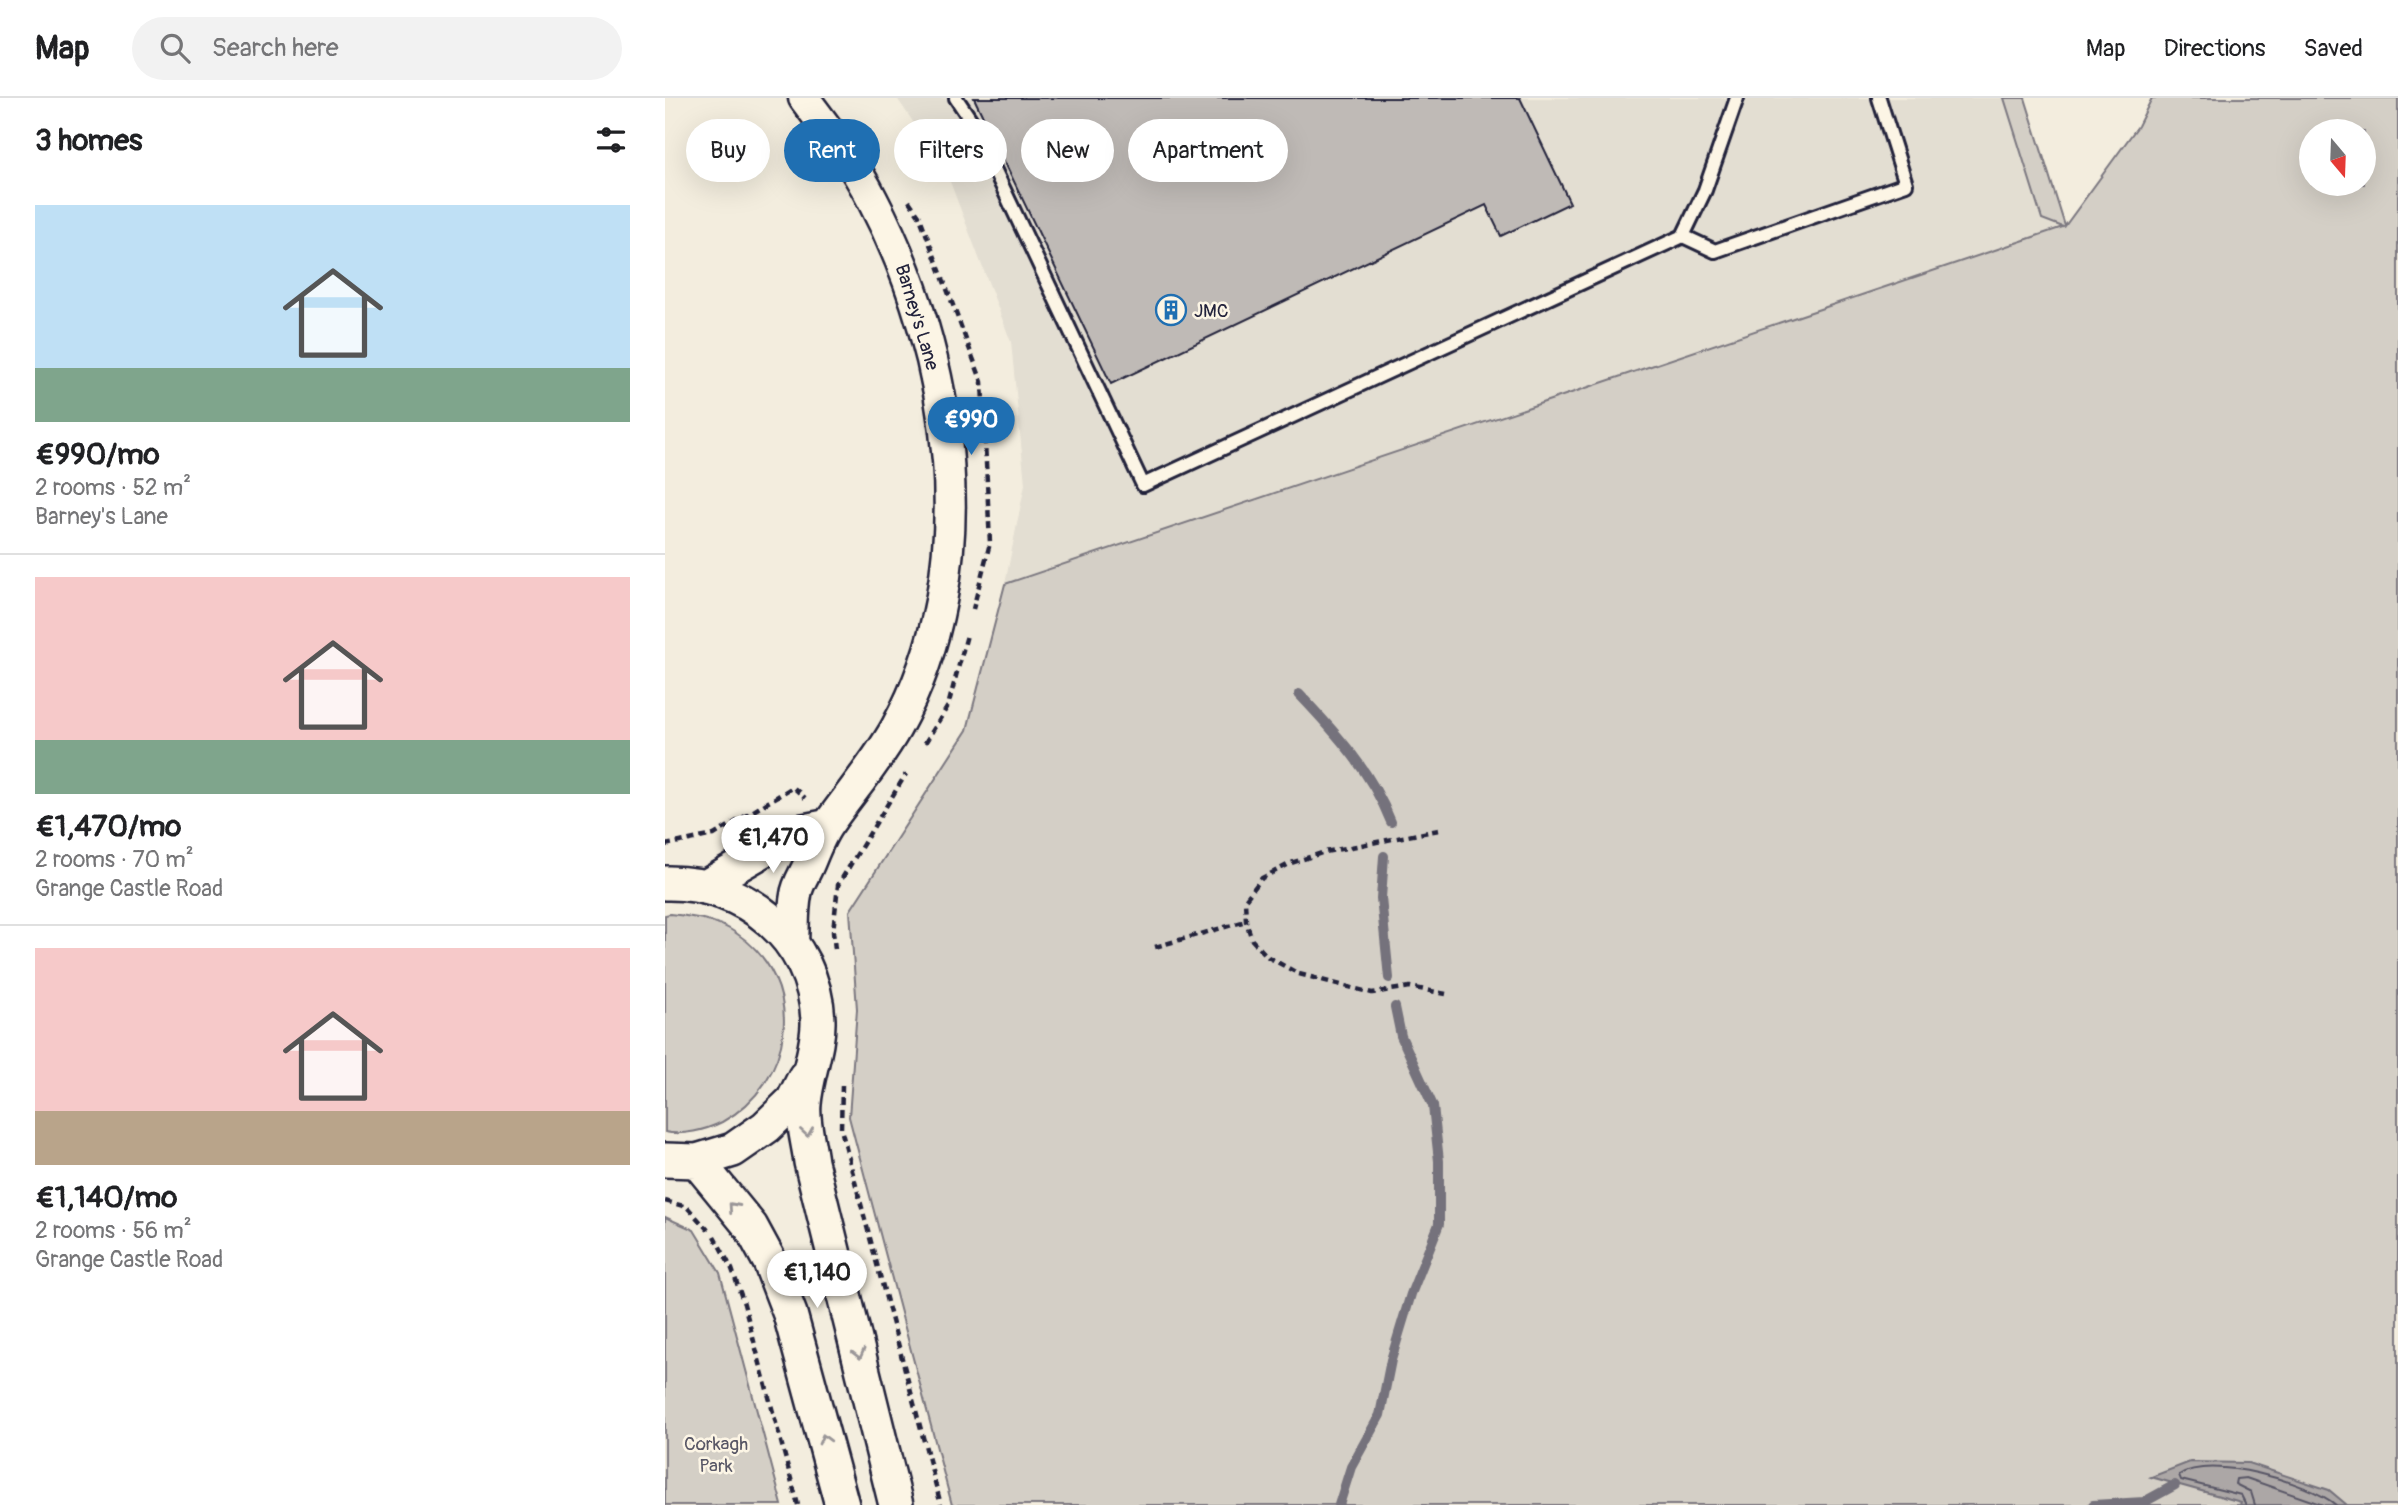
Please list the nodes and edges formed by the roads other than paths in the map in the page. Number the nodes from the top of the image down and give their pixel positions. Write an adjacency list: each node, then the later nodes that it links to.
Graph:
1 (804, 98): 6 (street, Barney's Lane)
2 (956, 98): 5 (lane)
3 (1737, 98): 5 (lane)
4 (1879, 98): 5 (lane)
5 (1683, 236)
6 (820, 814): 8 (street); 9 (street, Barney's Lane)
7 (665, 883): 8 (main road)
8 (704, 886): 9 (main road)
9 (793, 942): 10 (main road)
10 (810, 1065): 11 (main road); 13 (main road, one-way to 13)
11 (681, 1161): 12 (main road, one-way to 11)
12 (842, 1505)
13 (897, 1505)

